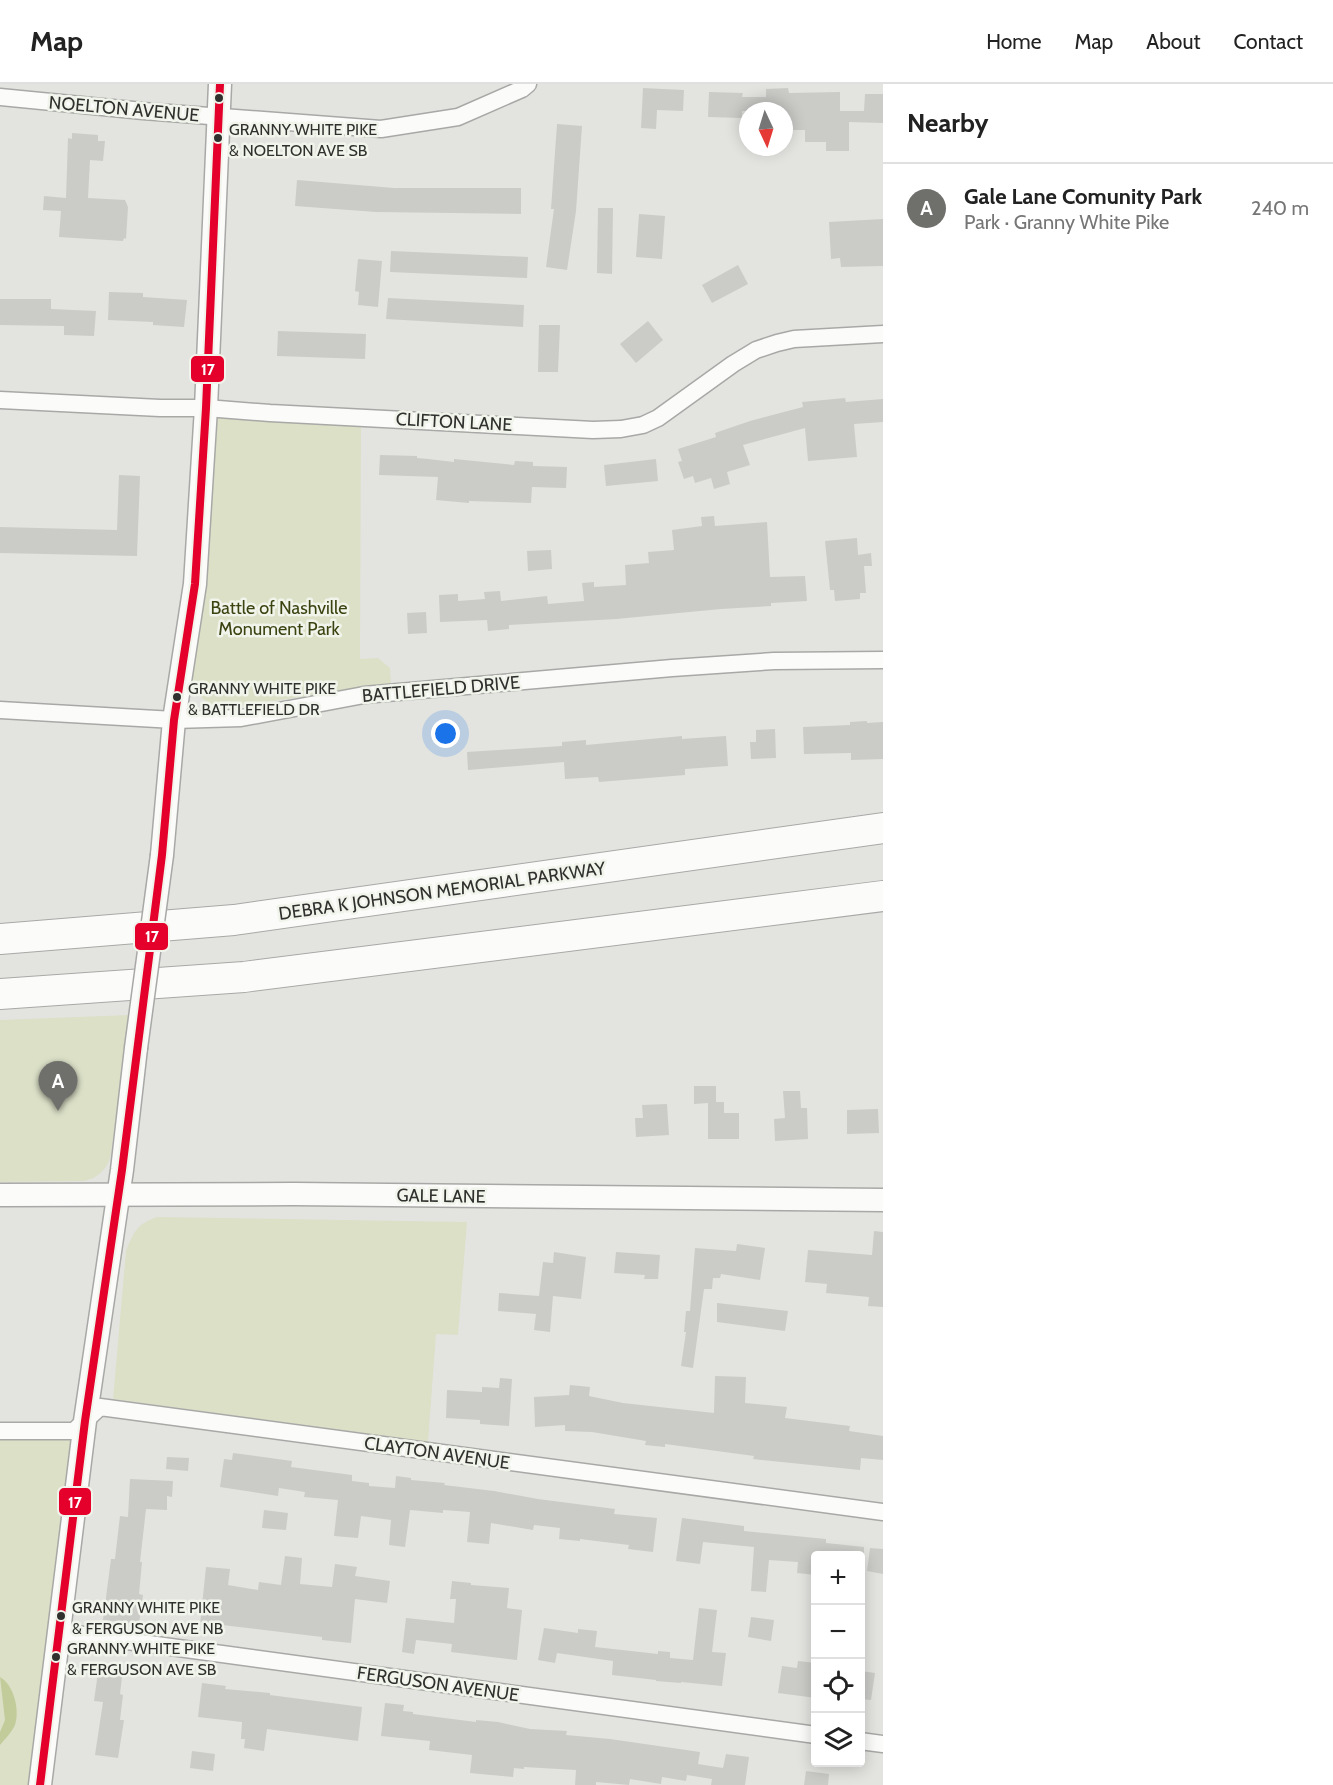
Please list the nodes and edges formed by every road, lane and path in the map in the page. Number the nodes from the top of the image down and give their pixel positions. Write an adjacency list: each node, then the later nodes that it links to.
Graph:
1 (220, 84): 4 (main road)
2 (528, 84): 4 (street, NOELTON AVENUE)
3 (0, 97): 4 (street, NOELTON AVENUE)
4 (218, 117): 7 (main road)
5 (883, 334): 7 (street, CLIFTON LANE)
6 (0, 400): 7 (street, CLIFTON LANE)
7 (206, 408): 10 (main road)
8 (883, 660): 10 (street, BATTLEFIELD DRIVE)
9 (0, 710): 10 (street, BATTLEFIELD DRIVE)
10 (174, 720): 16 (main road, bridge)
11 (883, 828): 13 (highway, DEBRA K JOHNSON MEMORIAL PARKWAY)
12 (883, 896): 14 (highway)
13 (0, 939)
14 (0, 994)
15 (0, 1195): 16 (main road, GALE LANE)
16 (118, 1195): 17 (main road, GALE LANE); 18 (main road)
17 (883, 1200)
18 (86, 1421): 19 (street, CLAYTON AVENUE); 20 (street, CLAYTON AVENUE); 21 (main road)
19 (0, 1431)
20 (883, 1512)
21 (61, 1632): 22 (street, FERGUSON AVENUE); 25 (main road)
22 (811, 1734)
23 (865, 1742): 24 (street)
24 (883, 1744)
25 (40, 1785)

